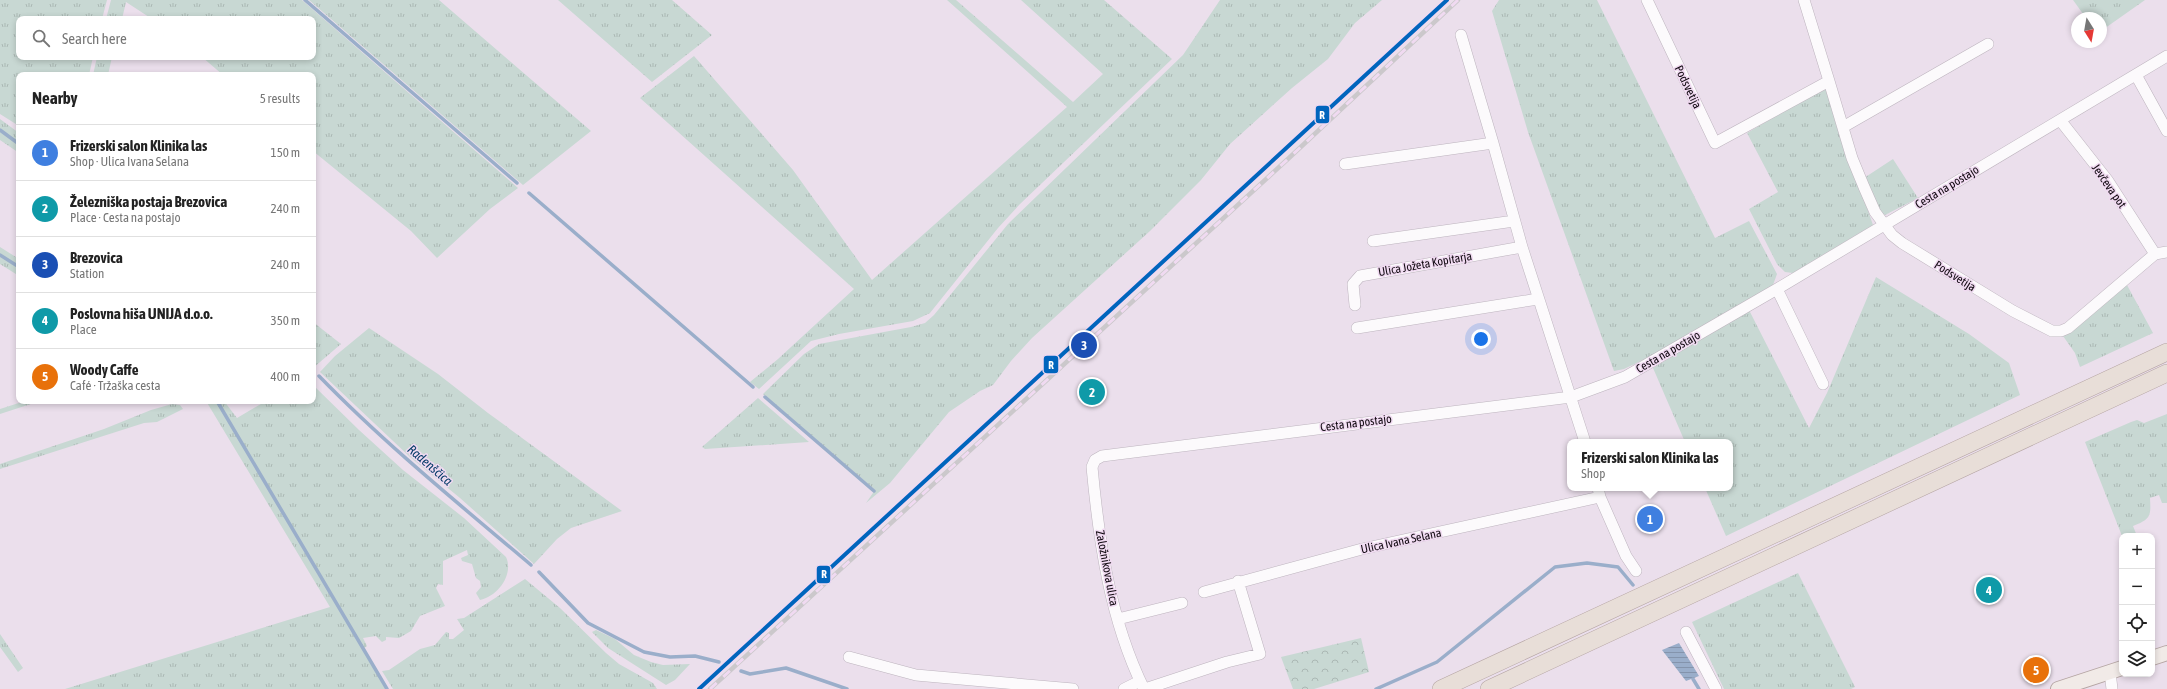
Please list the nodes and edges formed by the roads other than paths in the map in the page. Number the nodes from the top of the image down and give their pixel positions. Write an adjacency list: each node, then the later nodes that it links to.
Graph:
1 (1646, 0): 7 (street, Podsvetija)
2 (1804, 0): 7 (street, Podsvetija)
3 (1461, 35): 11 (street)
4 (1988, 44): 9 (street)
5 (2167, 56): 6 (street, Cesta na postajo)
6 (2136, 75): 8 (street, Cesta na postajo); 10 (street)
7 (1829, 81): 9 (street, Podsvetija)
8 (2060, 120): 14 (street, Cesta na postajo); 18 (street, Jevčeva pot)
9 (1843, 127): 14 (street, Podsvetija)
10 (2167, 131)
11 (1494, 143): 12 (street); 13 (street)
12 (1345, 164)
13 (1514, 221): 15 (street); 16 (street)
14 (1884, 225): 18 (street, Podsvetija); 19 (street, Cesta na postajo)
15 (1373, 241)
16 (1522, 247): 20 (street); 21 (street, Ulica Jožeta Kopitarja)
17 (2167, 252): 18 (street)
18 (2155, 254)
19 (1777, 290): 25 (street); 26 (street, Cesta na postajo)
20 (1538, 299): 22 (street); 26 (street)
21 (1355, 305)
22 (1357, 328)
23 (2167, 352): 43 (highway)
24 (2167, 373): 44 (highway)
25 (1824, 384)
26 (1570, 397): 27 (street); 28 (street, Cesta na postajo)
27 (1584, 439)
28 (1102, 456): 34 (street, Založnikova ulica)
29 (1599, 493): 30 (street, Ulica Ivana Selana); 31 (street, Ulica Ivana Selana)
30 (1636, 571)
31 (1238, 581): 32 (street, Ulica Ivana Selana); 40 (street)
32 (1204, 592)
33 (1182, 603): 34 (street)
34 (1118, 620): 40 (street, Založnikova ulica)
35 (1686, 632): 45 (street)
36 (2167, 653): 38 (main road)
37 (849, 657): 41 (street)
38 (2155, 657)
39 (2116, 670): 46 (main road); 47 (street)
40 (1143, 686): 42 (street)
41 (1073, 689)
42 (1124, 689)
43 (1441, 689)
44 (1489, 689)
45 (1716, 689)
46 (2058, 689)
47 (2112, 689)

